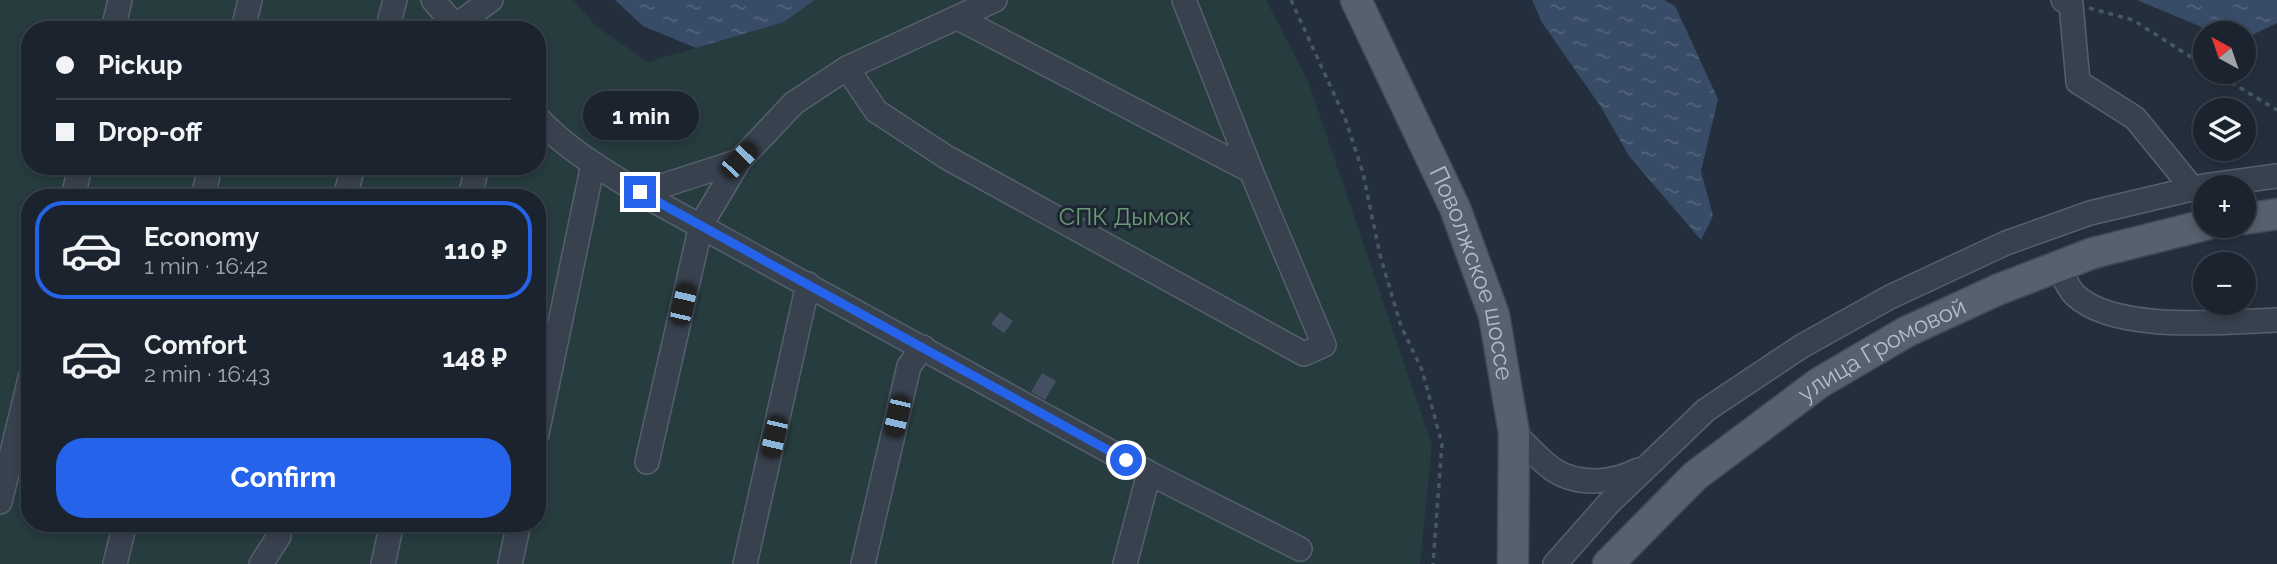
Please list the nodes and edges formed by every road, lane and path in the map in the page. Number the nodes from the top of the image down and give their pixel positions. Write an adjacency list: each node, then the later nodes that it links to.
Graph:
1 (120, 0): 12 (street)
2 (250, 0): 13 (street)
3 (395, 0): 14 (street)
4 (433, 0): 15 (street)
5 (491, 0): 16 (street)
6 (995, 0): 11 (street)
7 (1184, 0): 24 (street)
8 (1291, 0): 56 (path)
9 (1356, 0): 39 (main road, Поволжское шоссе)
10 (2067, 2): 17 (path); 27 (street)
11 (958, 18): 18 (street); 24 (street)
12 (115, 21)
13 (245, 21)
14 (389, 21)
15 (451, 21)
16 (466, 21)
17 (2193, 58)
18 (846, 68): 22 (street); 24 (street)
19 (2234, 84): 20 (path)
20 (2277, 110)
21 (546, 127): 23 (street)
22 (739, 160): 28 (street); 31 (street)
23 (593, 164): 28 (street); 37 (street)
24 (1251, 172)
25 (2277, 176): 26 (street)
26 (2256, 179)
27 (2193, 189): 41 (street)
28 (640, 192): 31 (street)
29 (2277, 214): 30 (main road)
30 (2256, 217)
31 (701, 225): 34 (street); 40 (street)
32 (2193, 228): 33 (main road, улица Громовой)
33 (2059, 267): 35 (street); 59 (main road, улица Громовой)
34 (808, 284): 36 (street); 53 (street)
35 (2277, 320)
36 (923, 348): 42 (street); 54 (street)
37 (546, 391)
38 (21, 415): 43 (street)
39 (1514, 433): 41 (street); 57 (main road, Поволжское шоссе)
40 (647, 461)
41 (1650, 464): 58 (street)
42 (1149, 472): 48 (street); 55 (street)
43 (0, 502)
44 (123, 532): 49 (street)
45 (279, 532): 50 (street)
46 (390, 532): 51 (street)
47 (517, 532): 52 (street)
48 (1300, 549)
49 (115, 564)
50 (261, 564)
51 (383, 564)
52 (510, 564)
53 (746, 564)
54 (863, 564)
55 (1125, 564)
56 (1433, 564)
57 (1513, 564)
58 (1555, 564)
59 (1608, 564)

